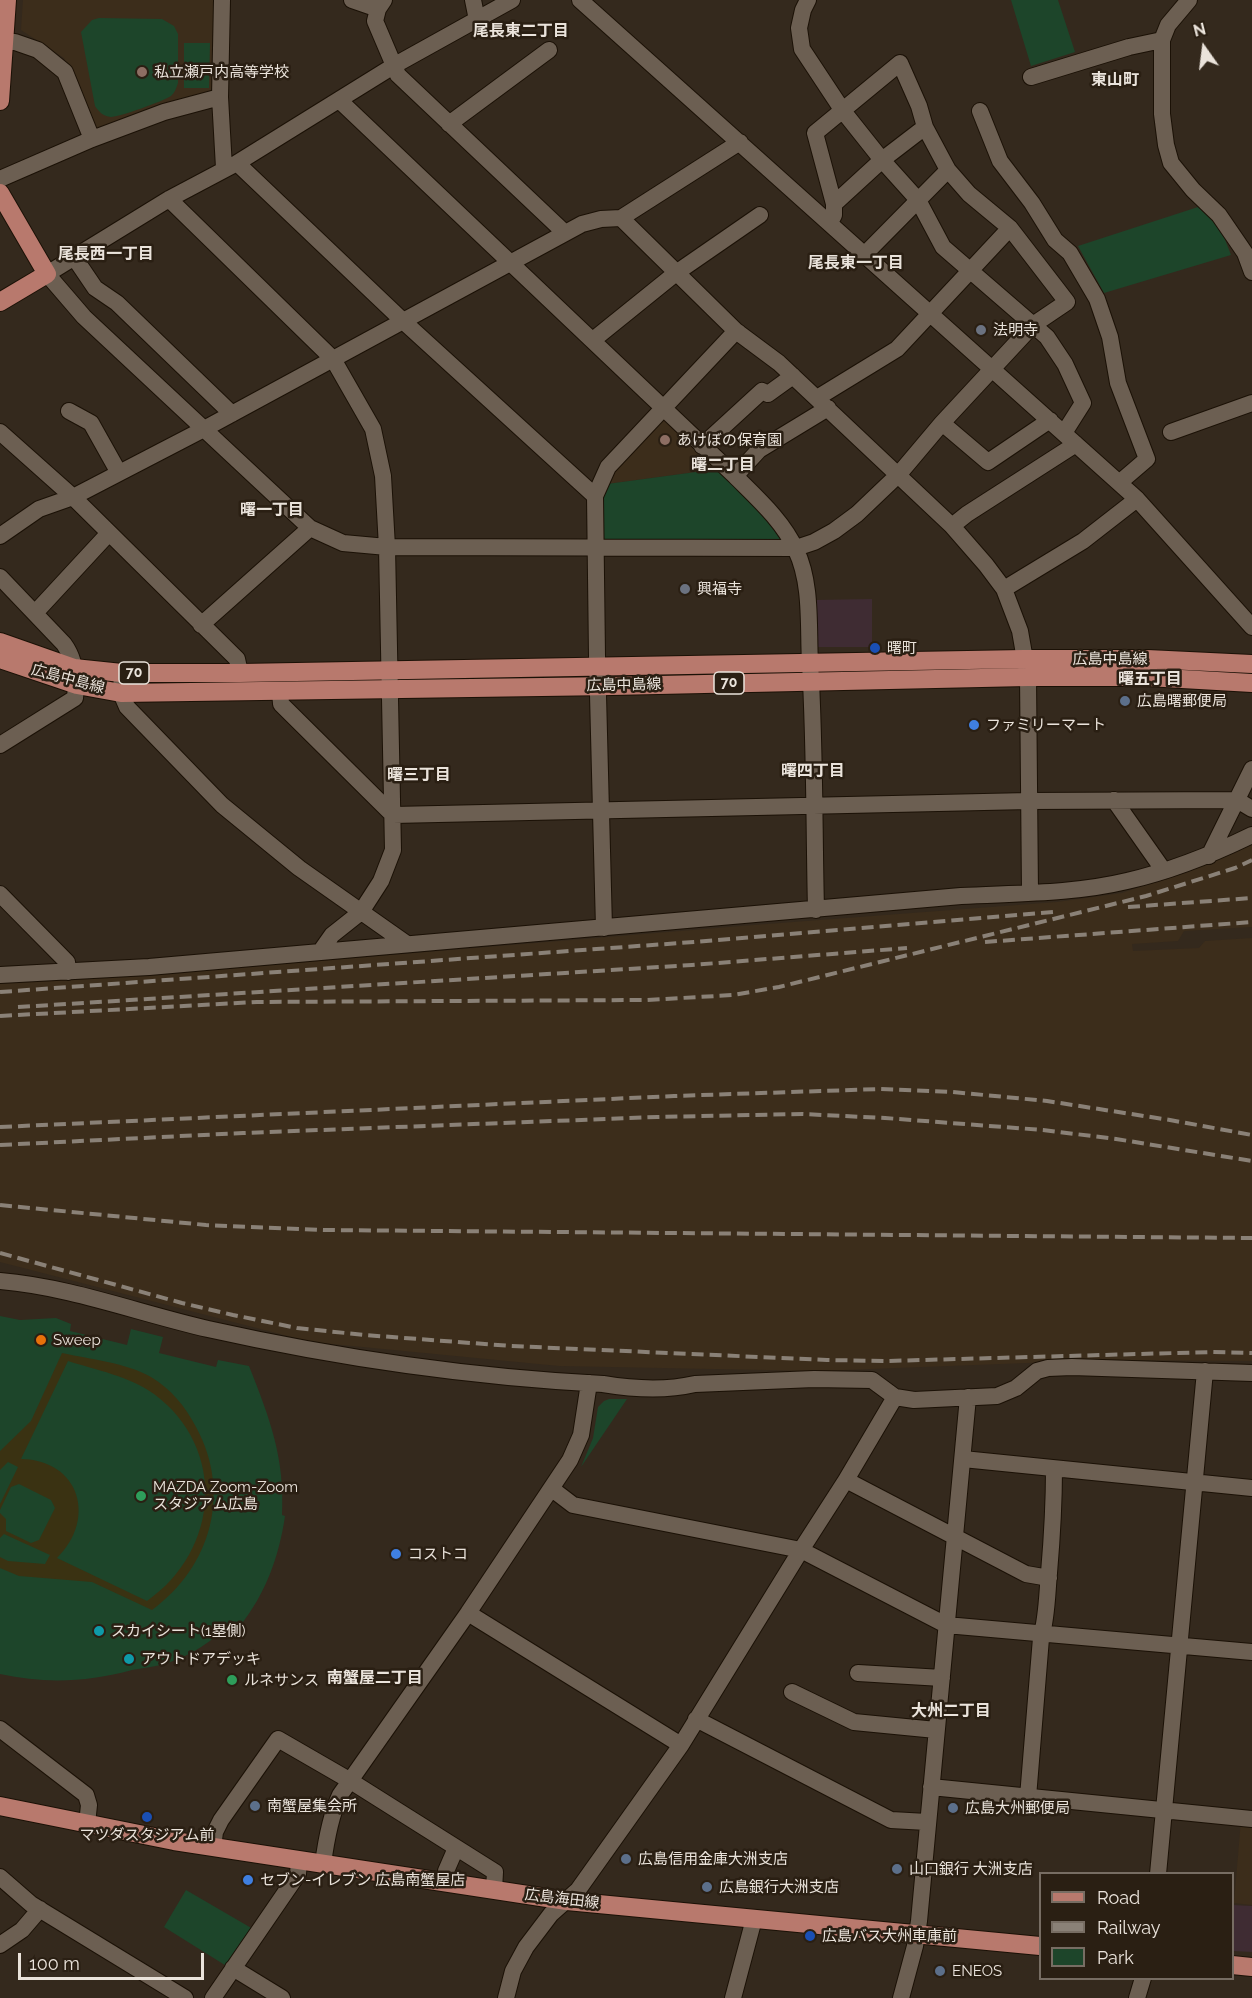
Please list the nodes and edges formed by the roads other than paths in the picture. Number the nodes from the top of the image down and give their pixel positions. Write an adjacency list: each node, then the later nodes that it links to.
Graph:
1 (7, 0): 12 (main road)
2 (222, 0): 16 (street)
3 (352, 0): 9 (street)
4 (473, 0): 10 (street)
5 (512, 0): 10 (street)
6 (580, 0): 24 (street)
7 (808, 0): 19 (street)
8 (1189, 0): 11 (street)
9 (381, 4): 14 (street)
10 (477, 20): 14 (street)
11 (1162, 40): 15 (street); 42 (street)
12 (2, 42): 18 (main road); 23 (street)
13 (549, 50): 21 (street)
14 (395, 65): 17 (street); 21 (street)
15 (1030, 77)
16 (220, 97): 23 (street); 26 (street)
17 (339, 100): 26 (street); 40 (street)
18 (0, 101)
19 (843, 111): 22 (street); 25 (street); 32 (street)
20 (980, 111): 69 (street)
21 (449, 124): 37 (street)
22 (924, 127): 25 (street); 27 (street)
23 (92, 139): 28 (street)
24 (740, 142): 34 (street); 35 (street)
25 (882, 160): 31 (street); 32 (street)
26 (231, 165): 30 (street); 47 (street)
27 (948, 170): 31 (street); 36 (street)
28 (0, 179)
29 (0, 193): 44 (main road)
30 (169, 199): 39 (street); 51 (street)
31 (918, 200): 38 (street); 41 (street)
32 (834, 204): 35 (street)
33 (760, 215): 43 (street)
34 (621, 218): 37 (street); 43 (street)
35 (830, 224): 38 (street)
36 (1010, 228): 41 (street); 48 (street)
37 (565, 233): 40 (street)
38 (865, 254): 46 (street)
39 (74, 257): 44 (street); 58 (street)
40 (511, 262): 47 (street); 50 (street)
41 (970, 270): 46 (street); 48 (street)
42 (1252, 272)
43 (676, 273): 49 (street); 50 (street)
44 (46, 274): 45 (main road); 61 (street)
45 (0, 302)
46 (930, 312): 52 (street); 54 (street)
47 (404, 321): 51 (street); 70 (street)
48 (1033, 325): 52 (street); 64 (street)
49 (736, 331): 53 (street); 56 (street)
50 (593, 340): 56 (street)
51 (333, 359): 58 (street); 77 (street)
52 (992, 369): 59 (street); 60 (street)
53 (793, 376): 54 (street); 65 (street)
54 (823, 403): 67 (street); 68 (street)
55 (1252, 403): 63 (street)
56 (664, 408): 65 (street); 70 (street)
57 (69, 411): 66 (street)
58 (232, 414): 61 (street)
59 (1050, 420): 60 (street); 64 (street)
60 (942, 423): 67 (street)
61 (204, 429): 66 (street); 74 (street)
62 (0, 432): 71 (street)
63 (1171, 432)
64 (1070, 439): 69 (street); 73 (street)
65 (702, 446): 68 (street)
66 (119, 473): 71 (street)
67 (898, 474): 73 (street); 79 (street)
68 (735, 476): 79 (street)
69 (1119, 483): 72 (street)
70 (595, 496): 78 (street)
71 (73, 497): 75 (street); 76 (street)
72 (1137, 499): 81 (street); 84 (street)
73 (952, 526): 81 (street)
74 (310, 528): 77 (street); 83 (street)
75 (109, 533): 82 (street); 83 (street)
76 (0, 536)
77 (387, 547): 78 (street); 91 (street)
78 (595, 547): 79 (street); 89 (street)
79 (796, 548): 87 (street)
80 (0, 577): 82 (street)
81 (1004, 589): 90 (street)
82 (35, 613): 94 (street)
83 (201, 625): 93 (street)
84 (1252, 627)
85 (0, 642): 94 (main road, 広島中島線 / 70)
86 (0, 659): 94 (main road, 広島中島線 / 70)
87 (810, 663): 89 (main road, 広島中島線 / 70); 90 (main road, 広島中島線 / 70); 95 (street)
88 (1252, 664): 90 (main road, 広島中島線 / 70)
89 (597, 667): 91 (main road, 広島中島線 / 70); 97 (street)
90 (1026, 668): 95 (main road, 広島中島線 / 70); 96 (main road, 広島中島線 / 70); 105 (street)
91 (389, 670): 93 (main road, 広島中島線 / 70); 98 (street)
92 (122, 673): 93 (main road, 広島中島線 / 70); 94 (main road, 広島中島線 / 70); 100 (street)
93 (240, 673)
94 (75, 677): 100 (main road, 広島中島線 / 70); 101 (street)
95 (812, 681): 97 (main road, 広島中島線 / 70); 106 (street)
96 (1252, 683)
97 (598, 686): 98 (main road, 広島中島線 / 70); 108 (street)
98 (390, 689): 99 (main road, 広島中島線 / 70); 109 (street)
99 (280, 691): 100 (main road, 広島中島線 / 70); 109 (street)
100 (121, 693): 116 (street)
101 (0, 745)
102 (1252, 769): 104 (street)
103 (1114, 800): 104 (street); 105 (street); 112 (street)
104 (1237, 800): 107 (street); 111 (street)
105 (1029, 801): 106 (street); 113 (street)
106 (814, 806): 108 (street); 115 (street)
107 (1252, 809)
108 (601, 811): 109 (street); 117 (street)
109 (393, 815): 116 (street)
110 (1252, 835): 111 (street)
111 (1209, 856): 112 (street)
112 (1164, 871): 113 (street)
113 (1030, 892): 115 (street)
114 (0, 894): 120 (street)
115 (816, 910): 117 (street)
116 (361, 912): 118 (street); 119 (street)
117 (604, 928): 118 (street)
118 (407, 944): 119 (street)
119 (320, 952): 120 (street)
120 (68, 972): 121 (street)
121 (0, 975)
122 (0, 1281): 125 (street)
123 (1205, 1371): 124 (street); 127 (street); 131 (street)
124 (1252, 1373)
125 (589, 1383): 126 (street); 133 (street)
126 (895, 1397): 127 (street); 130 (street)
127 (968, 1397): 128 (street)
128 (963, 1460): 129 (street); 134 (street)
129 (1054, 1469): 131 (street); 136 (street)
130 (846, 1480): 134 (street); 135 (street)
131 (1194, 1482): 132 (street); 140 (street)
132 (1252, 1488)
133 (552, 1489): 135 (street); 137 (street)
134 (955, 1537): 136 (street); 138 (street)
135 (801, 1550): 138 (street); 145 (street)
136 (1049, 1578): 139 (street)
137 (468, 1613): 148 (street); 149 (street)
138 (946, 1625): 139 (street); 143 (street)
139 (1043, 1633): 140 (street); 151 (street)
140 (1179, 1646): 141 (street); 153 (street)
141 (1252, 1652)
142 (858, 1673): 143 (street)
143 (942, 1678): 147 (street)
144 (792, 1692): 147 (street)
145 (696, 1719): 148 (street); 156 (street)
146 (0, 1729): 157 (street)
147 (936, 1730): 150 (street)
148 (681, 1745): 166 (street)
149 (349, 1780): 158 (street); 159 (street); 161 (street)
150 (931, 1787): 151 (street); 156 (street)
151 (1028, 1797): 153 (street)
152 (0, 1806): 157 (main road, 広島海田線)
153 (1164, 1811): 155 (street); 162 (street)
154 (0, 1817): 157 (main road, 広島海田線)
155 (1252, 1819)
156 (927, 1822): 169 (street)
157 (87, 1824): 158 (main road, 広島海田線)
158 (213, 1848): 160 (main road, 広島海田線)
159 (456, 1848): 164 (street); 165 (street)
160 (299, 1861): 161 (main road, 広島海田線); 174 (street)
161 (323, 1864): 164 (main road, 広島海田線)
162 (1158, 1872)
163 (0, 1877): 167 (street)
164 (444, 1882): 165 (main road, 広島海田線)
165 (494, 1890): 166 (main road, 広島海田線)
166 (567, 1900): 168 (main road, 広島海田線); 179 (street)
167 (40, 1909): 170 (street); 176 (street)
168 (754, 1919): 169 (main road, 広島海田線); 180 (street)
169 (917, 1935): 171 (main road, 広島海田線); 181 (street)
170 (0, 1945)
171 (1039, 1946)
172 (1234, 1965): 173 (main road)
173 (1252, 1967)
174 (233, 1968): 177 (street); 178 (street)
175 (1142, 1980): 182 (street)
176 (185, 1998)
177 (213, 1998)
178 (282, 1998)
179 (506, 1998)
180 (733, 1998)
181 (901, 1998)
182 (1137, 1998)

